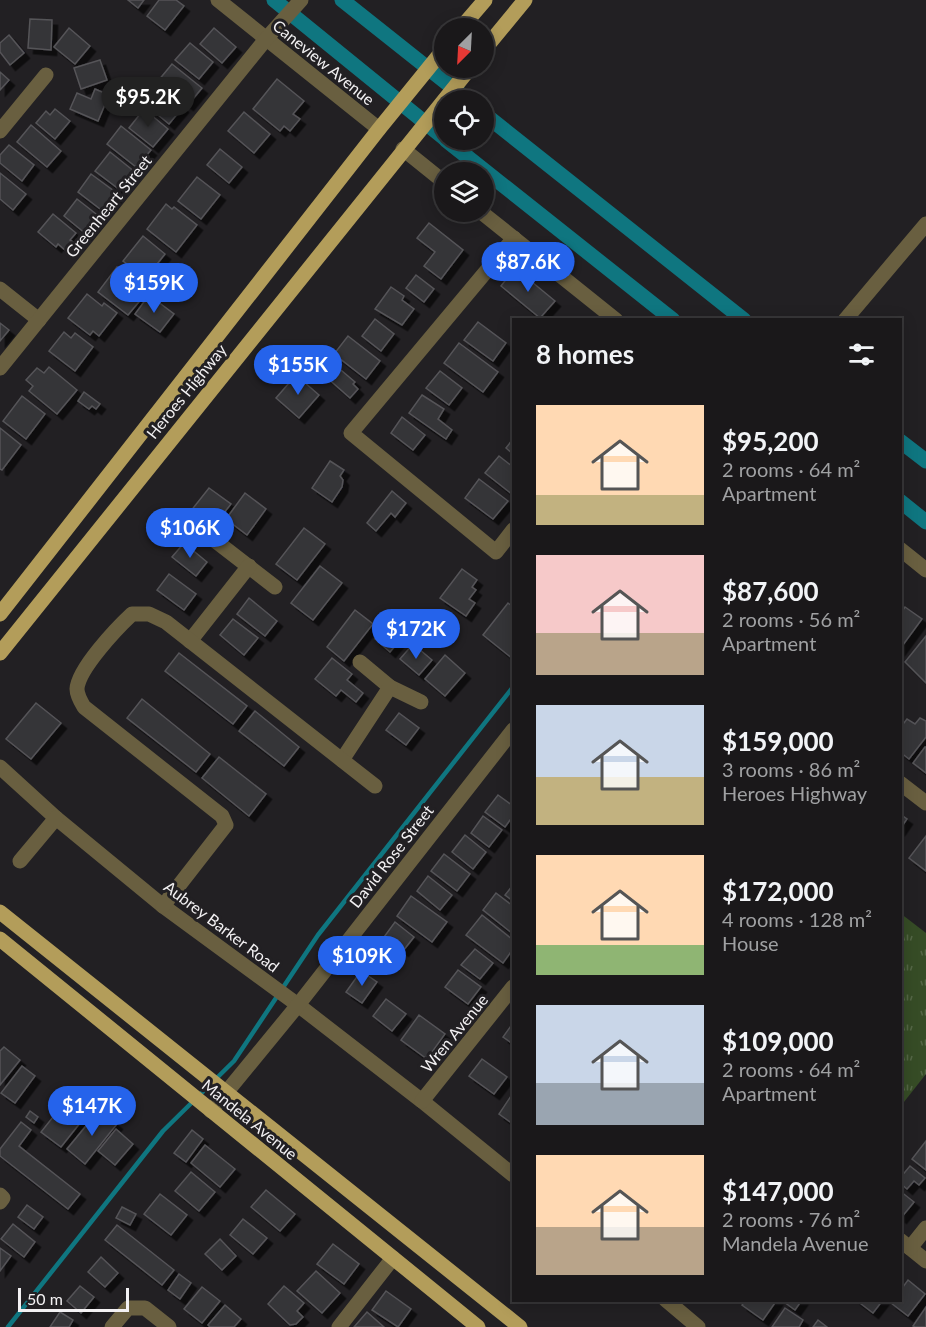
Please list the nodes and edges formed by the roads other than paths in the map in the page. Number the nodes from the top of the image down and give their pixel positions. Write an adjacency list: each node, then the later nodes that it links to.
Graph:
1 (218, 0): 7 (street, Caneview Avenue)
2 (301, 0): 7 (street, Greenheart Street)
3 (485, 0): 5 (main road)
4 (525, 0): 6 (main road)
5 (470, 18)
6 (494, 38)
7 (266, 39): 11 (street, Caneview Avenue); 21 (street, Greenheart Street)
8 (434, 62): 11 (main road, Heroes Highway)
9 (46, 75): 12 (street)
10 (462, 78): 13 (main road, Heroes Highway)
11 (379, 129): 29 (main road, Heroes Highway)
12 (0, 131)
13 (403, 149): 14 (street); 31 (main road, Heroes Highway)
14 (434, 174)
15 (494, 222): 17 (street)
16 (926, 224): 20 (street)
17 (514, 238): 19 (street); 23 (street)
18 (0, 289): 21 (street)
19 (614, 318)
20 (847, 318)
21 (39, 320): 22 (street, Greenheart Street)
22 (0, 368)
23 (512, 532)
24 (213, 539): 26 (street)
25 (902, 551): 27 (street)
26 (249, 566): 28 (street); 30 (street)
27 (926, 570)
28 (275, 586)
29 (0, 614)
30 (190, 641): 36 (street); 43 (street)
31 (0, 653)
32 (360, 662): 33 (street)
33 (390, 687): 34 (street); 36 (street)
34 (421, 702)
35 (512, 731): 47 (street, David Rose Street)
36 (342, 760): 39 (street)
37 (0, 767): 41 (street, Aubrey Barker Road)
38 (902, 785): 40 (street)
39 (375, 786)
40 (926, 803)
41 (56, 818): 42 (street); 43 (street, Aubrey Barker Road)
42 (21, 861)
43 (163, 906): 47 (street, Aubrey Barker Road)
44 (0, 912): 48 (main road)
45 (0, 939): 50 (main road, Mandela Avenue)
46 (512, 988): 49 (street, Wren Avenue)
47 (298, 1005): 48 (street, David Rose Street); 49 (street, Aubrey Barker Road)
48 (226, 1093): 50 (street, David Rose Street); 63 (main road)
49 (422, 1101): 51 (street, Aubrey Barker Road)
50 (211, 1111): 56 (main road, Mandela Avenue)
51 (512, 1174)
52 (0, 1195): 53 (street)
53 (0, 1202)
54 (926, 1228): 55 (street)
55 (905, 1244): 57 (street)
56 (393, 1258): 61 (street); 62 (main road, Mandela Avenue)
57 (926, 1261)
58 (668, 1302): 64 (street)
59 (111, 1327): 60 (street)
60 (169, 1327)
61 (339, 1327)
62 (478, 1327)
63 (520, 1327)
64 (698, 1327)

